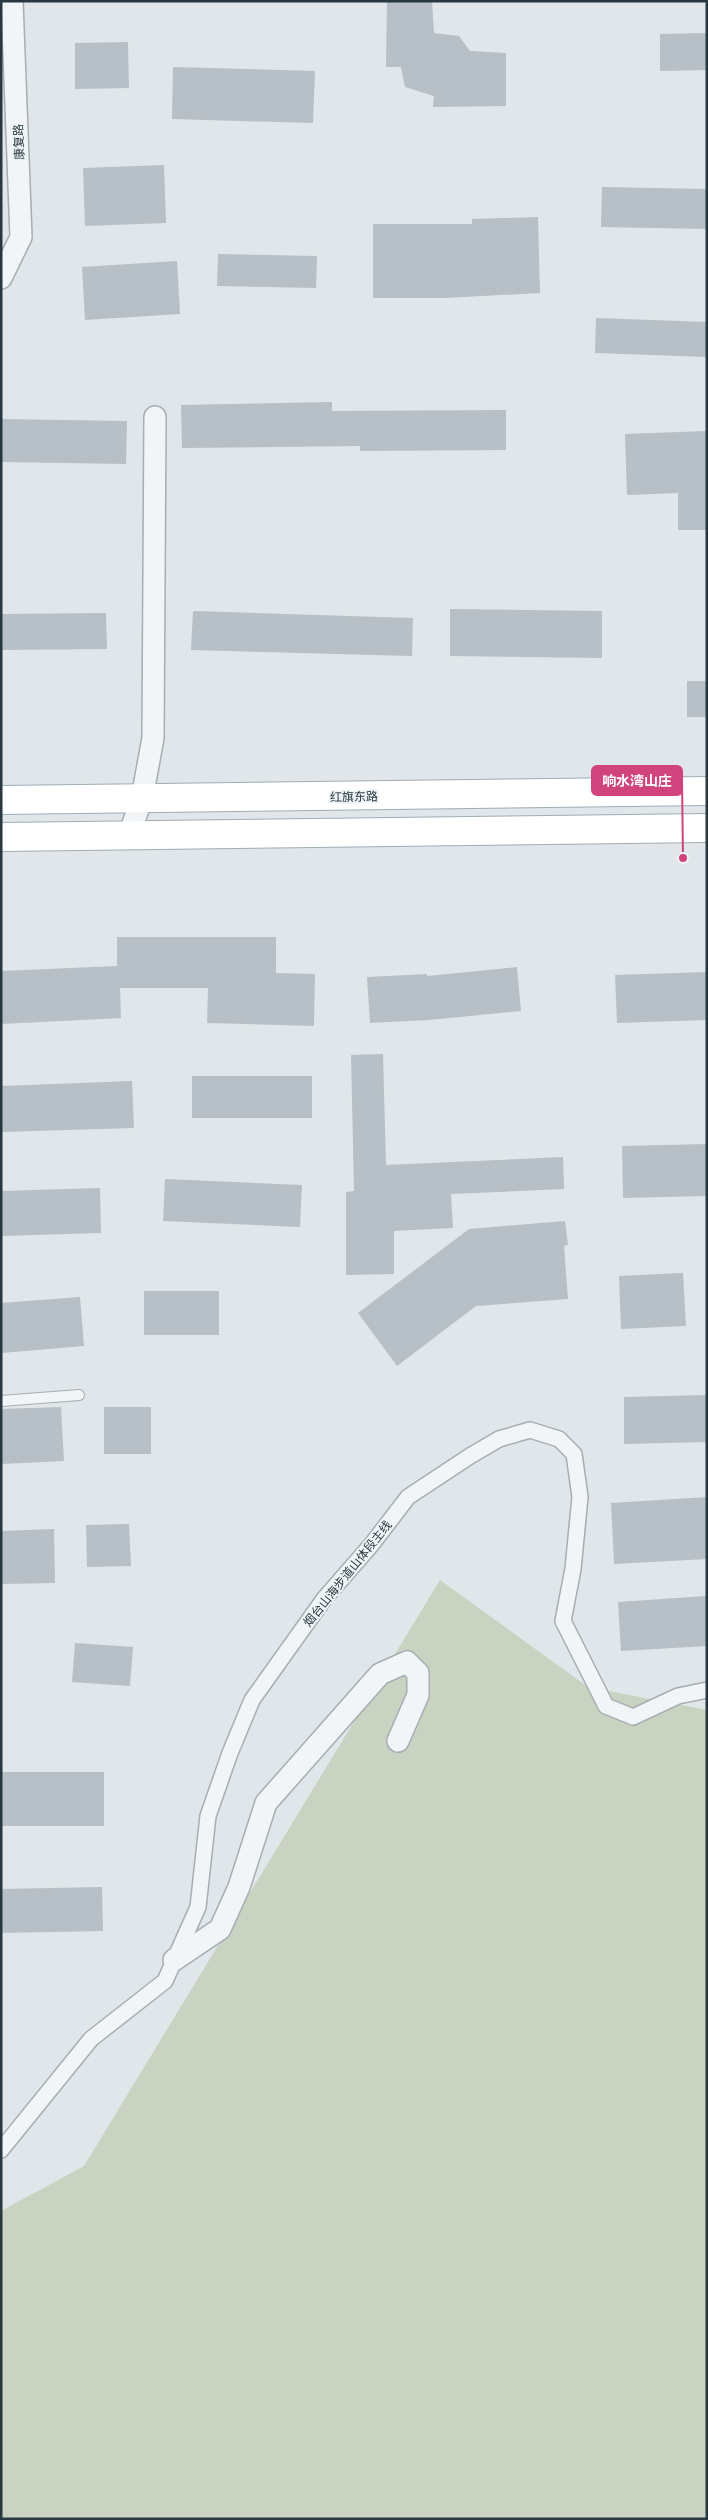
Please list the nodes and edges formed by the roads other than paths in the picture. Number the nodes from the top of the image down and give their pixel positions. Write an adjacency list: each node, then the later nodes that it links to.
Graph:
1 (12, 1): 2 (street, 康复路)
2 (1, 278)
3 (155, 417): 5 (street)
4 (707, 791): 5 (main road, 红旗东路)
5 (142, 798): 6 (main road, 红旗东路); 8 (street)
6 (1, 800)
7 (707, 828): 8 (main road)
8 (129, 835): 9 (main road)
9 (1, 837)
10 (79, 1395): 11 (lane)
11 (1, 1401)
12 (707, 1690): 14 (street, 烟台山海步道山体段主线)
13 (398, 1741): 14 (street)
14 (174, 1960): 15 (street, 烟台山海步道山体段主线)
15 (1, 2150)

